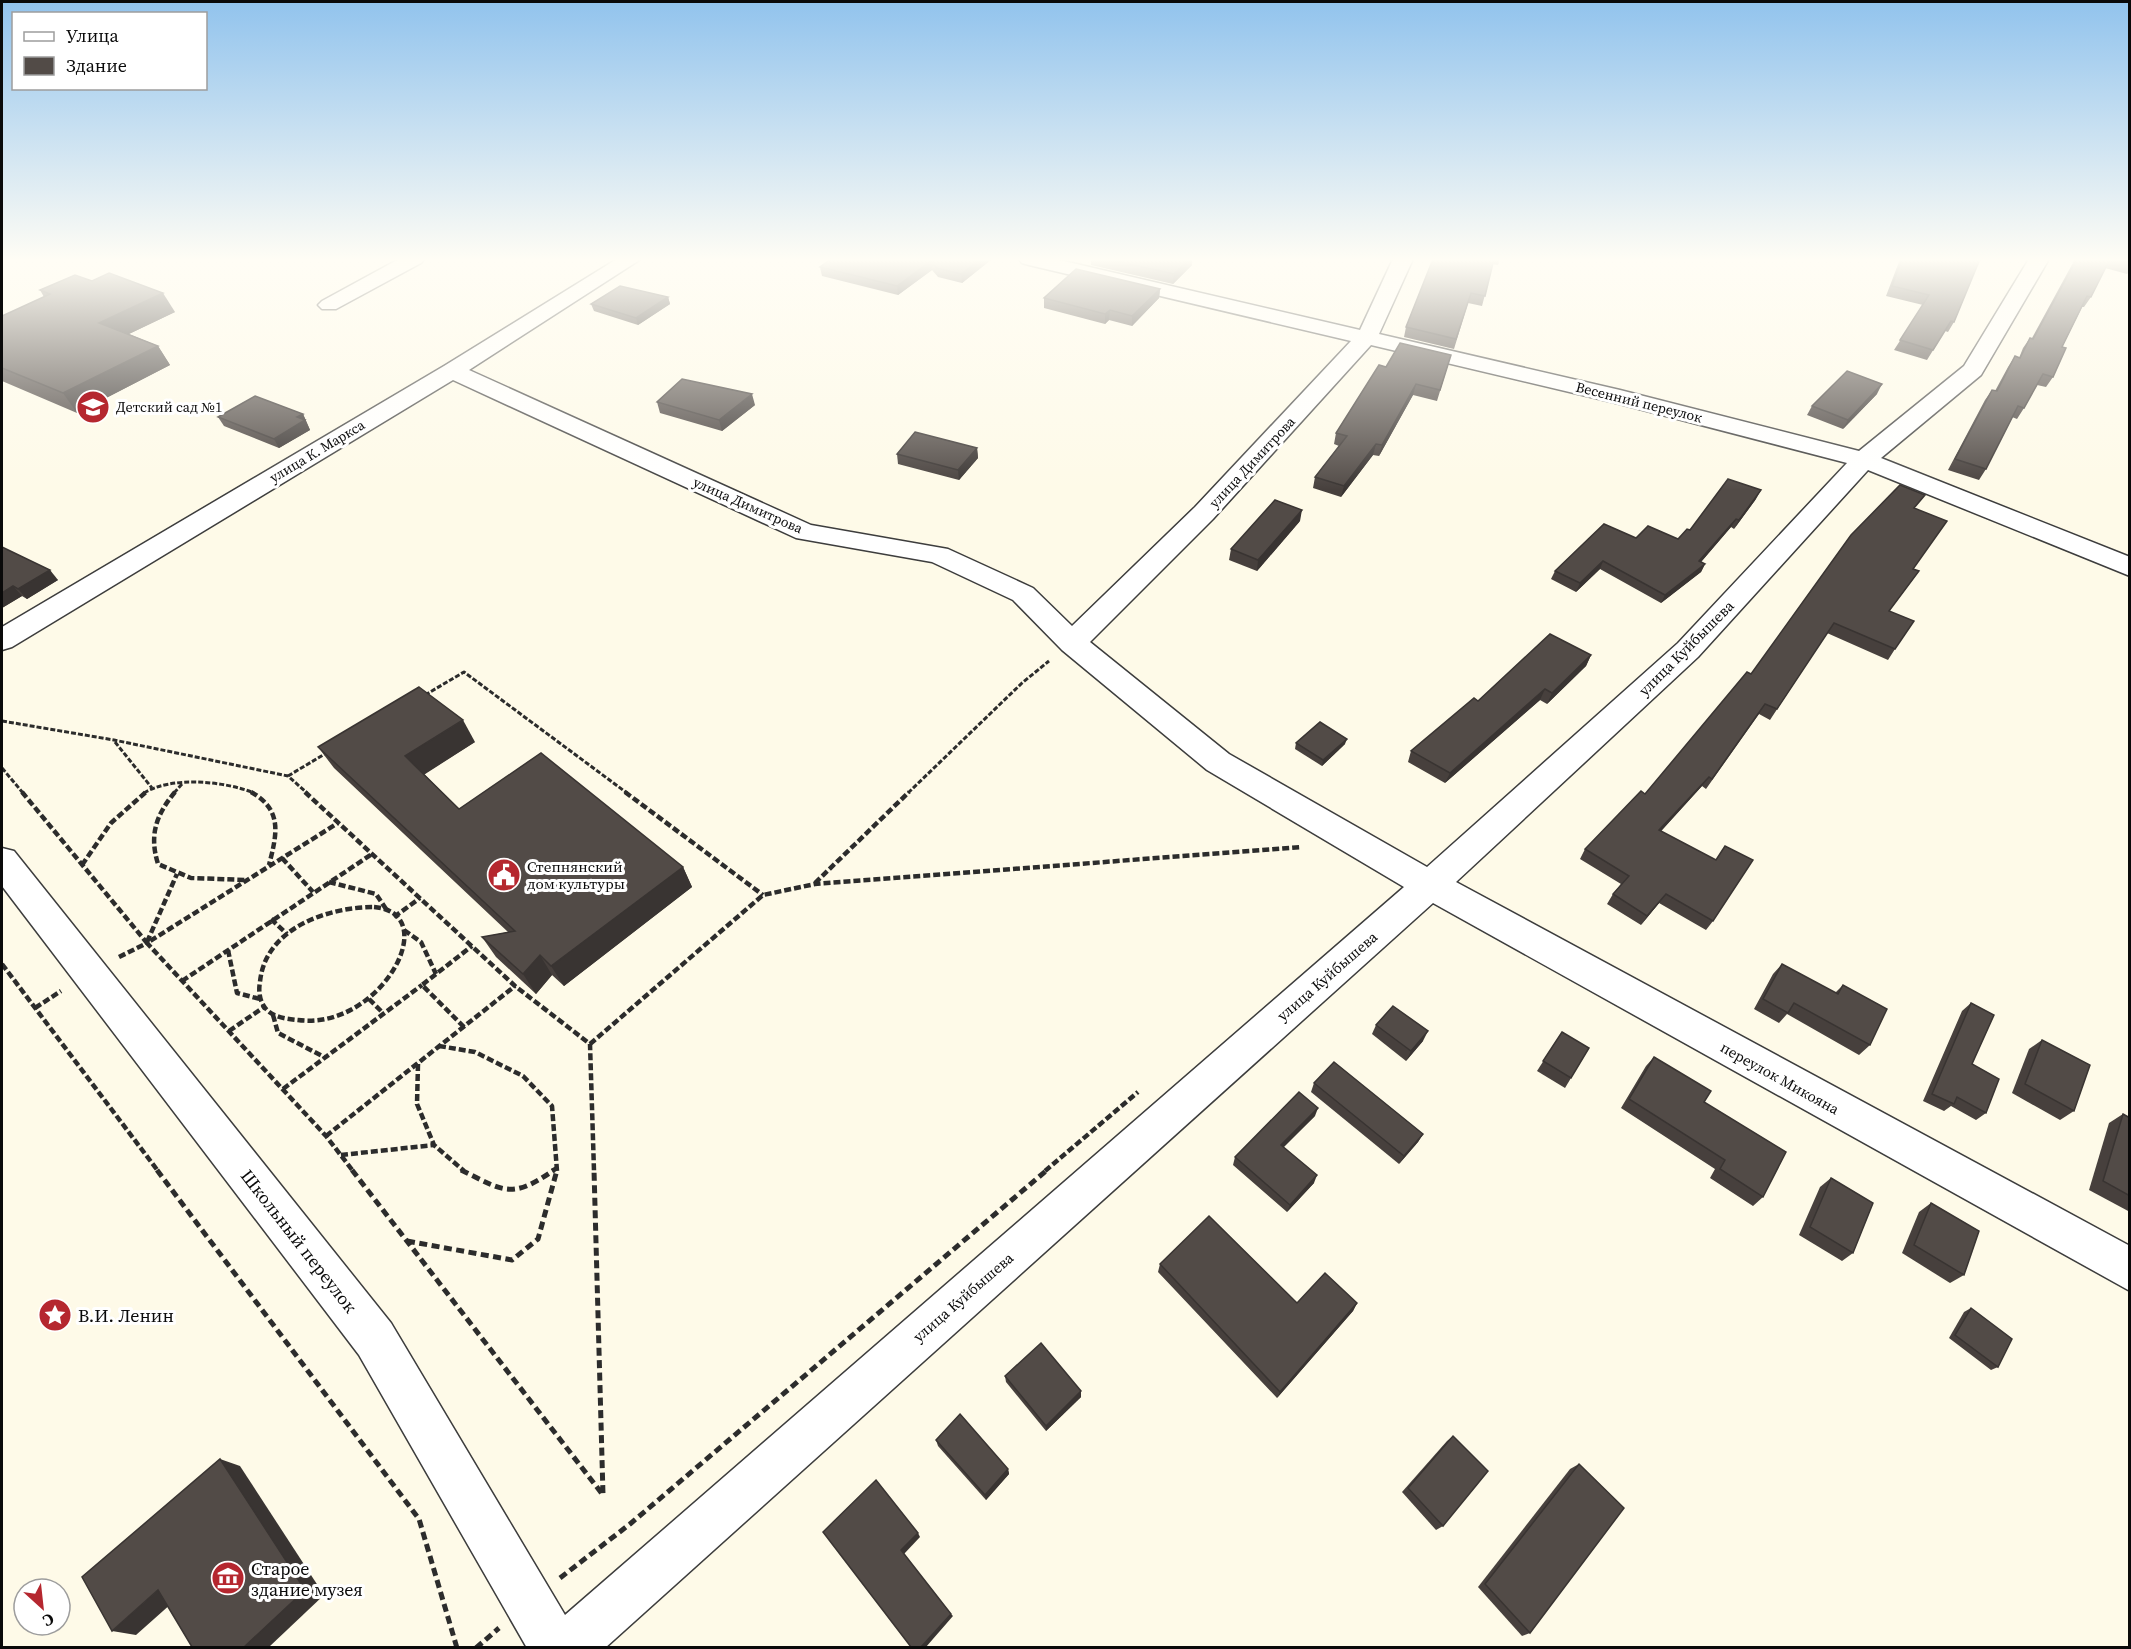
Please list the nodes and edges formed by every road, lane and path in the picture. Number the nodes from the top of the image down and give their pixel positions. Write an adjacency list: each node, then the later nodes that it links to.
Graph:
1 (508, 336): 5 (street, улица К. Маркса)
2 (1358, 336): 4 (street, Весенний переулок)
3 (1993, 336): 6 (street, улица Куйбышева)
4 (1367, 338): 6 (street, Весенний переулок); 9 (street, улица Димитрова)
5 (452, 371): 8 (street, улица К. Маркса); 9 (street, улица Димитрова)
6 (1864, 460): 7 (street, Весенний переулок); 29 (street, улица Куйбышева)
7 (2130, 567)
8 (2, 640)
9 (1072, 643): 19 (street, улица Димитрова); 28 (path)
10 (415, 701): 31 (path)
11 (2, 721): 12 (path)
12 (114, 740): 15 (path); 17 (path)
13 (337, 747): 15 (path)
14 (2, 768): 23 (path)
15 (288, 776): 18 (path)
16 (182, 784): 17 (path); 24 (path); 25 (path)
17 (152, 788): 23 (path)
18 (338, 823): 20 (path); 21 (path)
19 (1358, 843): 28 (path); 29 (street, улица Димитрова)
20 (372, 854): 27 (path); 32 (path)
21 (282, 858): 24 (path); 30 (path)
22 (2, 861): 42 (street, Школьный переулок)
23 (82, 864): 38 (path)
24 (269, 866): 26 (path)
25 (177, 874): 26 (path); 38 (path)
26 (246, 880): 38 (path)
27 (329, 882): 30 (path); 33 (path)
28 (815, 884): 31 (path)
29 (1430, 885): 66 (street, переулок Микояна); 71 (street, улица Куйбышева)
30 (313, 892): 35 (path)
31 (763, 895): 55 (path)
32 (420, 898): 34 (path); 39 (path)
33 (386, 909): 34 (path); 37 (path)
34 (394, 916): 36 (path)
35 (271, 919): 37 (path); 40 (path)
36 (404, 929): 43 (path); 48 (path)
37 (287, 934): 47 (path)
38 (147, 943): 42 (path); 44 (path)
39 (472, 946): 43 (path); 46 (path)
40 (228, 949): 44 (path); 47 (path)
41 (2, 964): 50 (path)
42 (90, 971): 50 (path); 67 (street, Школьный переулок)
43 (435, 974): 45 (path)
44 (182, 981): 54 (path)
45 (422, 985): 51 (path); 53 (path)
46 (515, 986): 53 (path); 55 (path)
47 (260, 999): 49 (path)
48 (369, 999): 51 (path); 52 (path)
49 (264, 1007): 52 (path); 54 (path)
50 (35, 1008): 68 (path)
51 (382, 1013): 57 (path)
52 (273, 1015): 57 (path)
53 (464, 1027): 56 (path)
54 (229, 1031): 60 (path)
55 (590, 1044): 65 (path)
56 (439, 1047): 58 (path); 64 (path)
57 (325, 1057): 60 (path)
58 (418, 1064): 61 (path); 62 (path)
59 (1147, 1084): 67 (path)
60 (283, 1089): 61 (path)
61 (326, 1136): 63 (path)
62 (434, 1145): 63 (path); 64 (path)
63 (341, 1155): 65 (path)
64 (558, 1167): 65 (path)
65 (407, 1241)
66 (2130, 1270)
67 (531, 1601): 69 (path); 70 (street, Школьный переулок)
68 (456, 1647)
69 (476, 1647)
70 (556, 1647)
71 (566, 1647)

